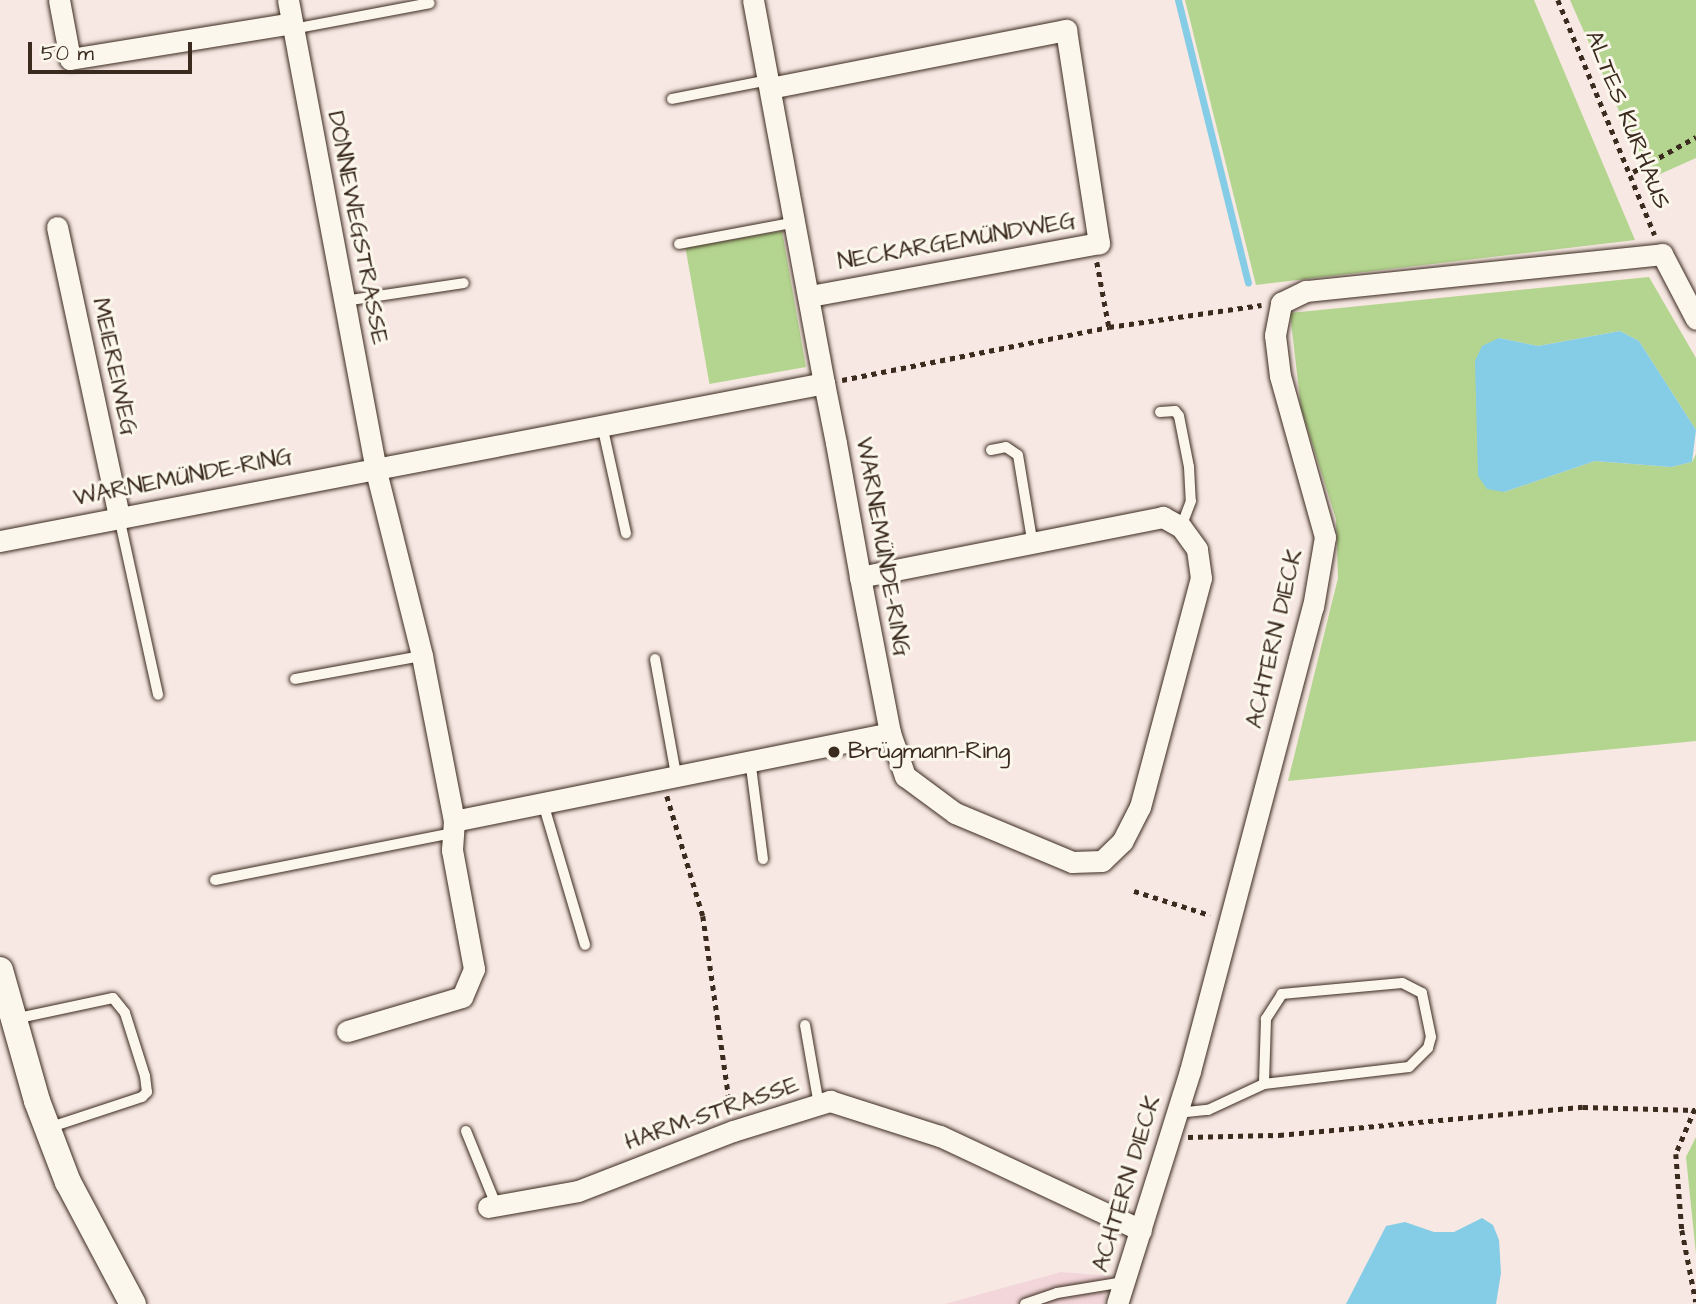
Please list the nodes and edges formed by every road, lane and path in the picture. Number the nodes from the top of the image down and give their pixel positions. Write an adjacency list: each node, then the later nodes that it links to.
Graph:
1 (59, 0): 6 (street)
2 (288, 0): 6 (street, DÖNNEWEGSTRASSE)
3 (753, 0): 7 (street)
4 (1558, 0): 10 (path, ALTES KURHAUS)
5 (430, 3): 6 (lane)
6 (292, 26): 18 (street, DÖNNEWEGSTRASSE)
7 (769, 84): 8 (lane); 11 (street); 14 (street, NECKARGEMÜNDWEG)
8 (672, 99)
9 (1696, 137): 10 (path)
10 (1633, 172): 15 (path, ALTES KURHAUS)
11 (797, 222): 13 (lane); 17 (street)
12 (57, 227): 27 (street, MEIEREIWEG)
13 (679, 244)
14 (1093, 244): 17 (street, NECKARGEMÜNDWEG); 21 (path)
15 (1662, 254): 19 (street); 20 (street)
16 (464, 283): 18 (lane)
17 (811, 296): 22 (street)
18 (344, 301): 26 (street, DÖNNEWEGSTRASSE)
19 (1281, 303): 21 (path); 54 (street, ACHTERN DIECK)
20 (1696, 319)
21 (1109, 327): 22 (path)
22 (824, 383): 24 (street, WARNEMÜNDE-RING); 32 (street, WARNEMÜNDE-RING)
23 (1160, 412): 28 (lane)
24 (602, 425): 26 (street, WARNEMÜNDE-RING); 29 (lane)
25 (991, 450): 30 (lane)
26 (375, 467): 27 (street, WARNEMÜNDE-RING); 33 (street)
27 (120, 517): 31 (street, WARNEMÜNDE-RING); 36 (lane)
28 (1181, 527): 30 (street); 37 (street)
29 (626, 533)
30 (1032, 540): 32 (street)
31 (0, 541)
32 (860, 577): 37 (street, WARNEMÜNDE-RING)
33 (422, 656): 35 (lane); 41 (street)
34 (654, 659): 39 (lane)
35 (295, 679)
36 (158, 695)
37 (890, 733): 38 (street)
38 (750, 759): 39 (street); 42 (lane)
39 (669, 777): 40 (street); 57 (path)
40 (543, 803): 41 (street); 46 (lane)
41 (454, 827): 43 (lane); 50 (street)
42 (764, 859)
43 (215, 880)
44 (1134, 891): 45 (path)
45 (1184, 907)
46 (585, 945)
47 (0, 970): 48 (street)
48 (14, 1019): 55 (street); 55 (lane)
49 (805, 1025): 52 (lane)
50 (348, 1031)
51 (1264, 1084): 51 (lane); 54 (lane)
52 (819, 1105): 57 (street, HARM-STRASSE); 60 (street, HARM-STRASSE)
53 (1695, 1109): 58 (path); 62 (path)
54 (1177, 1113): 58 (street, ACHTERN DIECK)
55 (48, 1128): 63 (street)
56 (466, 1131): 59 (lane)
57 (733, 1131): 59 (street, HARM-STRASSE)
58 (1170, 1138): 60 (street, ACHTERN DIECK)
59 (492, 1206)
60 (1141, 1230): 61 (street, ACHTERN DIECK)
61 (1124, 1282): 64 (lane); 65 (street, ACHTERN DIECK)
62 (1696, 1302)
63 (133, 1304)
64 (1025, 1304)
65 (1117, 1304)

